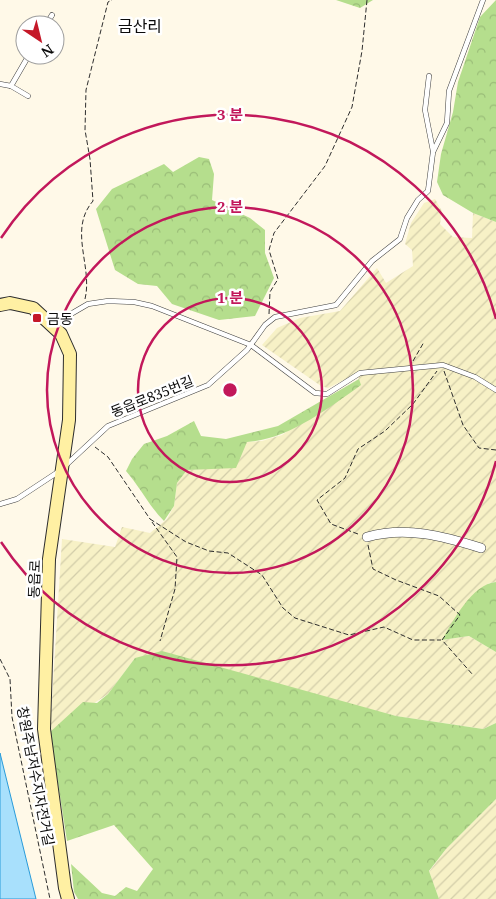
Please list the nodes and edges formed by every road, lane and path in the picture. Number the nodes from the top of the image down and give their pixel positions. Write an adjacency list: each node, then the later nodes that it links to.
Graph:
1 (112, 0): 11 (path)
2 (367, 0): 12 (path)
3 (483, 0): 9 (lane)
4 (23, 65): 7 (lane)
5 (429, 76): 9 (lane)
6 (0, 84): 7 (lane)
7 (11, 86): 8 (lane)
8 (28, 96)
9 (433, 152): 12 (lane)
10 (0, 306): 13 (street, 동읍로)
11 (84, 307): 13 (lane); 15 (lane)
12 (269, 322): 15 (lane, 동읍로835번길)
13 (51, 325): 21 (street, 동읍로)
14 (424, 342): 17 (path)
15 (251, 345): 17 (lane); 19 (lane, 동읍로835번길)
16 (442, 365): 17 (lane); 18 (lane); 20 (path)
17 (408, 368)
18 (496, 390)
19 (90, 443): 21 (lane, 동읍로835번길); 23 (path)
20 (496, 450)
21 (62, 469): 22 (lane, 동읍로835번길); 30 (street, 동읍로)
22 (0, 504)
23 (150, 519): 26 (path); 27 (path)
24 (367, 538): 25 (street)
25 (481, 548)
26 (442, 640)
27 (160, 641)
28 (0, 658): 29 (path, 창원주남저수지자전거길)
29 (50, 899)
30 (68, 899)

